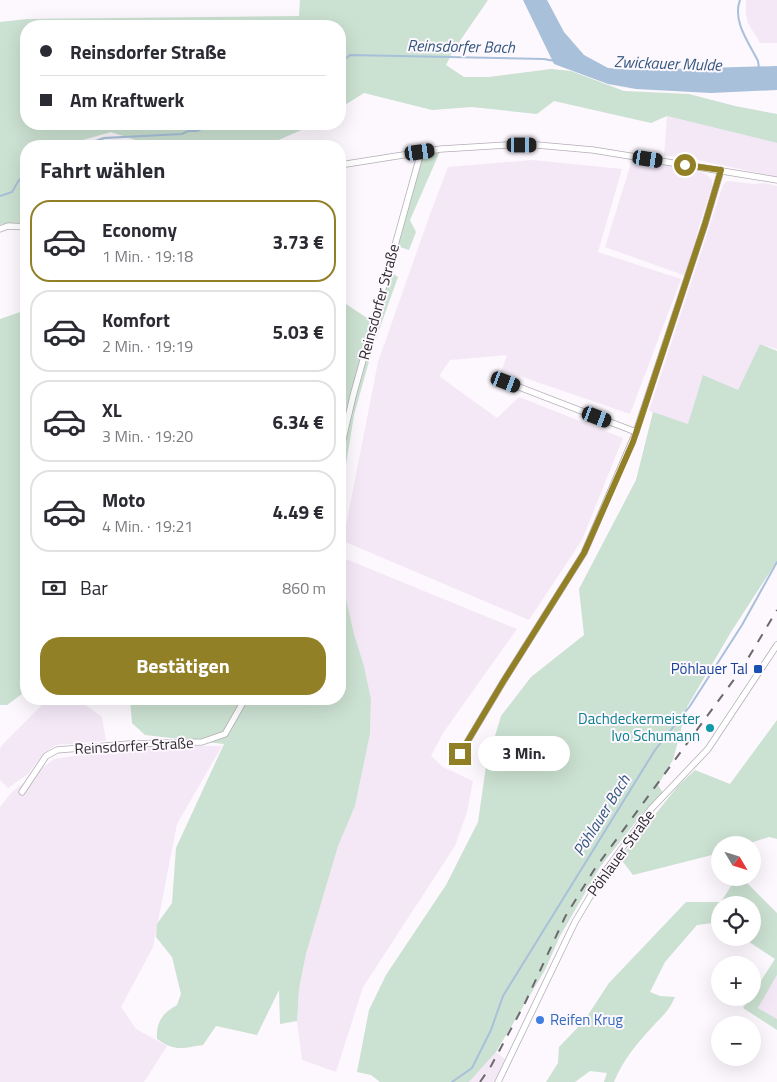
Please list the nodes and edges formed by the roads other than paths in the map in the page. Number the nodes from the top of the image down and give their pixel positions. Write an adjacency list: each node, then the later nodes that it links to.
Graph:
1 (420, 152): 2 (street); 3 (street); 8 (street, Reinsdorfer Straße)
2 (346, 164)
3 (721, 170): 4 (street); 9 (street)
4 (777, 180)
5 (20, 227): 6 (street)
6 (0, 229)
7 (506, 382): 9 (street)
8 (346, 428)
9 (636, 432): 12 (street)
10 (777, 645): 14 (street, Pöhlauer Straße)
11 (242, 705): 13 (street, Reinsdorfer Straße)
12 (460, 754)
13 (22, 792)
14 (498, 1082)

